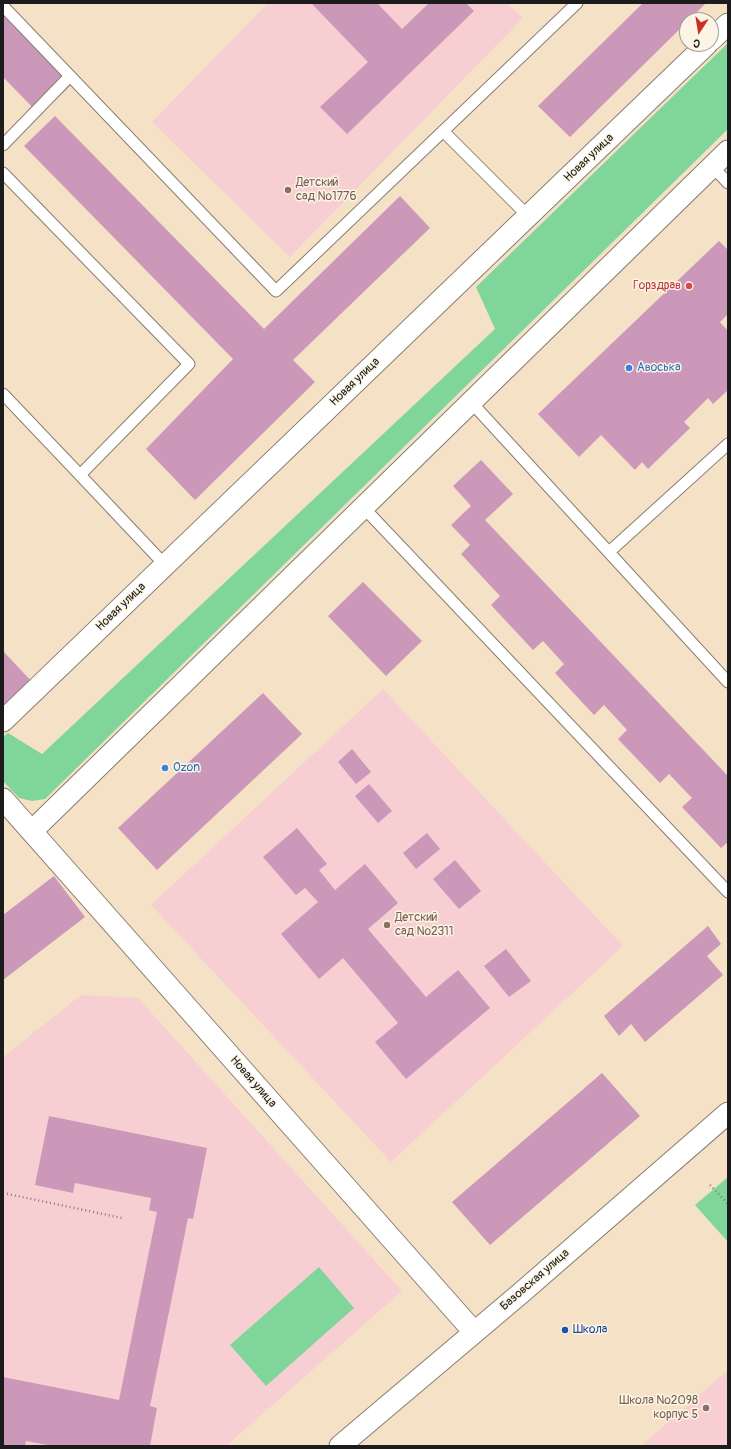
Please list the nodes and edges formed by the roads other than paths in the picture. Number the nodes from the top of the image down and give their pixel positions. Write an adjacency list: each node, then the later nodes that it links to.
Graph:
1 (577, 3): 7 (lane)
2 (3, 6): 6 (lane)
3 (728, 24): 4 (street)
4 (719, 32)
5 (699, 52): 13 (street, Новая улица)
6 (70, 76): 7 (lane); 8 (lane)
7 (443, 131): 13 (lane)
8 (3, 145)
9 (728, 151): 10 (street)
10 (712, 166): 12 (lane); 15 (street)
11 (3, 173): 17 (lane)
12 (728, 183)
13 (528, 216): 20 (street, Новая улица)
14 (3, 394): 17 (lane)
15 (471, 402): 18 (street); 19 (lane)
16 (728, 444): 19 (lane)
17 (80, 475): 20 (lane)
18 (364, 508): 24 (street); 25 (lane)
19 (609, 552): 21 (lane)
20 (165, 565): 22 (street, Новая улица)
21 (728, 682)
22 (3, 721)
23 (3, 800): 24 (street, Новая улица)
24 (32, 831): 27 (street, Новая улица)
25 (728, 892)
26 (728, 1113): 27 (street, Базовская улица)
27 (474, 1332): 28 (street, Базовская улица)
28 (340, 1446)

